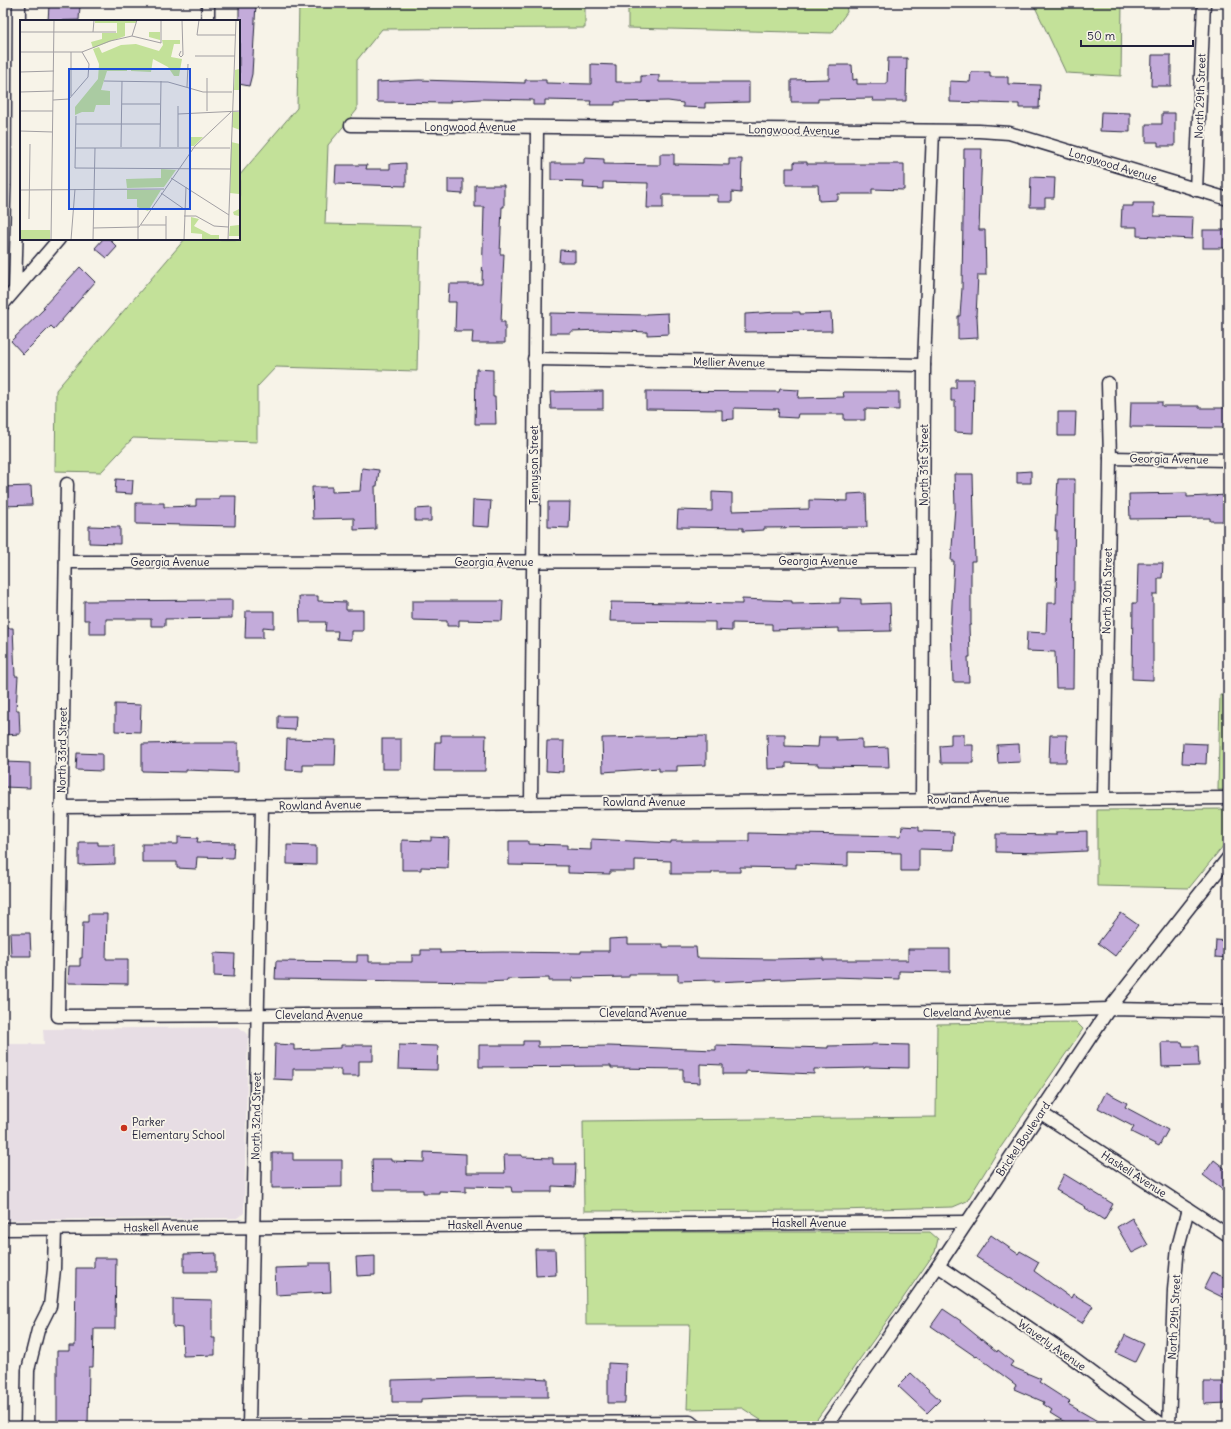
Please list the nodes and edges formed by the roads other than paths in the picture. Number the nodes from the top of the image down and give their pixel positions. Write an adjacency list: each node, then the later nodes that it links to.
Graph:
1 (19, 3): 8 (street)
2 (208, 3): 4 (street)
3 (1204, 3): 9 (street, North 29th Street)
4 (208, 20)
5 (351, 125): 6 (street, Longwood Avenue)
6 (537, 128): 7 (street, Longwood Avenue); 14 (street, Tennyson Street)
7 (933, 131): 9 (street, Longwood Avenue); 15 (street, North 31st Street)
8 (20, 190): 12 (street)
9 (1196, 190): 10 (street, Longwood Avenue)
10 (1228, 199)
11 (58, 240): 12 (street)
12 (15, 289): 13 (street)
13 (3, 304)
14 (534, 359): 15 (street, Mellier Avenue); 22 (street, Tennyson Street)
15 (924, 365): 20 (street, North 31st Street)
16 (1108, 383): 17 (street, North 30th Street)
17 (1110, 458): 18 (street, Georgia Avenue); 23 (street, North 30th Street)
18 (1228, 460)
19 (67, 484): 21 (street, North 33rd Street)
20 (923, 561): 22 (street, Georgia Avenue); 25 (street, North 31st Street)
21 (66, 562): 22 (street, Georgia Avenue); 28 (street, North 33rd Street)
22 (534, 562): 26 (street, Tennyson Street)
23 (1104, 798): 24 (street, Rowland Avenue); 25 (street, Rowland Avenue)
24 (1228, 798)
25 (922, 800): 26 (street, Rowland Avenue)
26 (531, 803): 27 (street, Rowland Avenue)
27 (262, 806): 28 (street, Rowland Avenue); 33 (street, North 32nd Street)
28 (61, 807): 32 (street, North 33rd Street)
29 (1228, 858): 30 (street, Brickel Boulevard)
30 (1109, 1009): 31 (street, Cleveland Avenue); 33 (street, Cleveland Avenue); 34 (street, Brickel Boulevard)
31 (1228, 1011)
32 (58, 1016): 33 (street, Cleveland Avenue)
33 (258, 1016): 37 (street, North 32nd Street)
34 (1041, 1114): 35 (street, Haskell Avenue); 36 (street, Brickel Boulevard)
35 (1188, 1209): 40 (street, Haskell Avenue); 47 (street, North 29th Street)
36 (967, 1222): 37 (street, Haskell Avenue); 41 (street, Brickel Boulevard)
37 (254, 1226): 39 (street, Haskell Avenue); 43 (street, North 32nd Street)
38 (3, 1229): 39 (street, Haskell Avenue)
39 (55, 1229): 42 (street)
40 (1228, 1235)
41 (938, 1266): 45 (street, Brickel Boulevard); 46 (street, Waverly Avenue)
42 (27, 1426)
43 (249, 1426): 44 (street)
44 (695, 1426)
45 (826, 1426)
46 (1164, 1426)
47 (1169, 1426)

